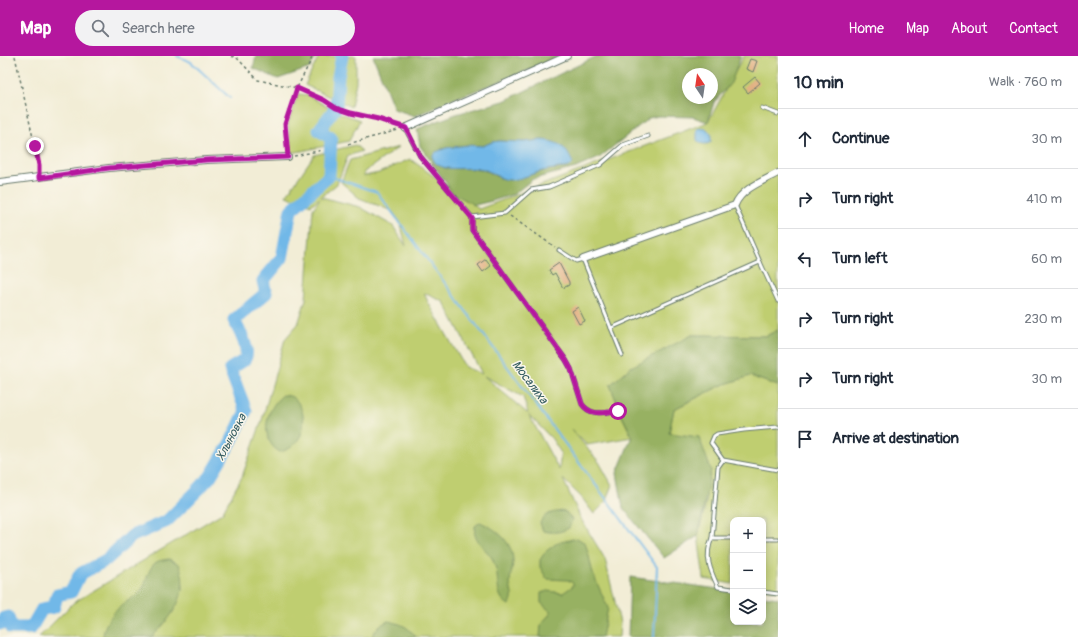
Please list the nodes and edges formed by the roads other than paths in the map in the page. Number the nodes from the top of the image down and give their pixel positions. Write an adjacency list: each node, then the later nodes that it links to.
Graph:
1 (567, 56): 4 (street)
2 (762, 108): 3 (lane)
3 (778, 114)
4 (406, 128): 10 (lane)
5 (648, 136): 10 (lane)
6 (288, 157): 8 (street)
7 (778, 173): 9 (street)
8 (0, 182)
9 (735, 206): 12 (street); 13 (lane)
10 (472, 218): 17 (lane)
11 (559, 250): 12 (lane)
12 (583, 259): 15 (lane)
13 (760, 262): 14 (lane); 15 (lane)
14 (778, 300)
15 (611, 328): 16 (lane)
16 (622, 355)
17 (618, 411)
18 (778, 427): 19 (lane)
19 (723, 460): 20 (lane); 21 (lane)
20 (778, 470)
21 (712, 538): 22 (lane); 25 (lane)
22 (730, 538)
23 (766, 539): 24 (lane)
24 (778, 539)
25 (730, 589)
26 (766, 592): 27 (lane)
27 (778, 594)

